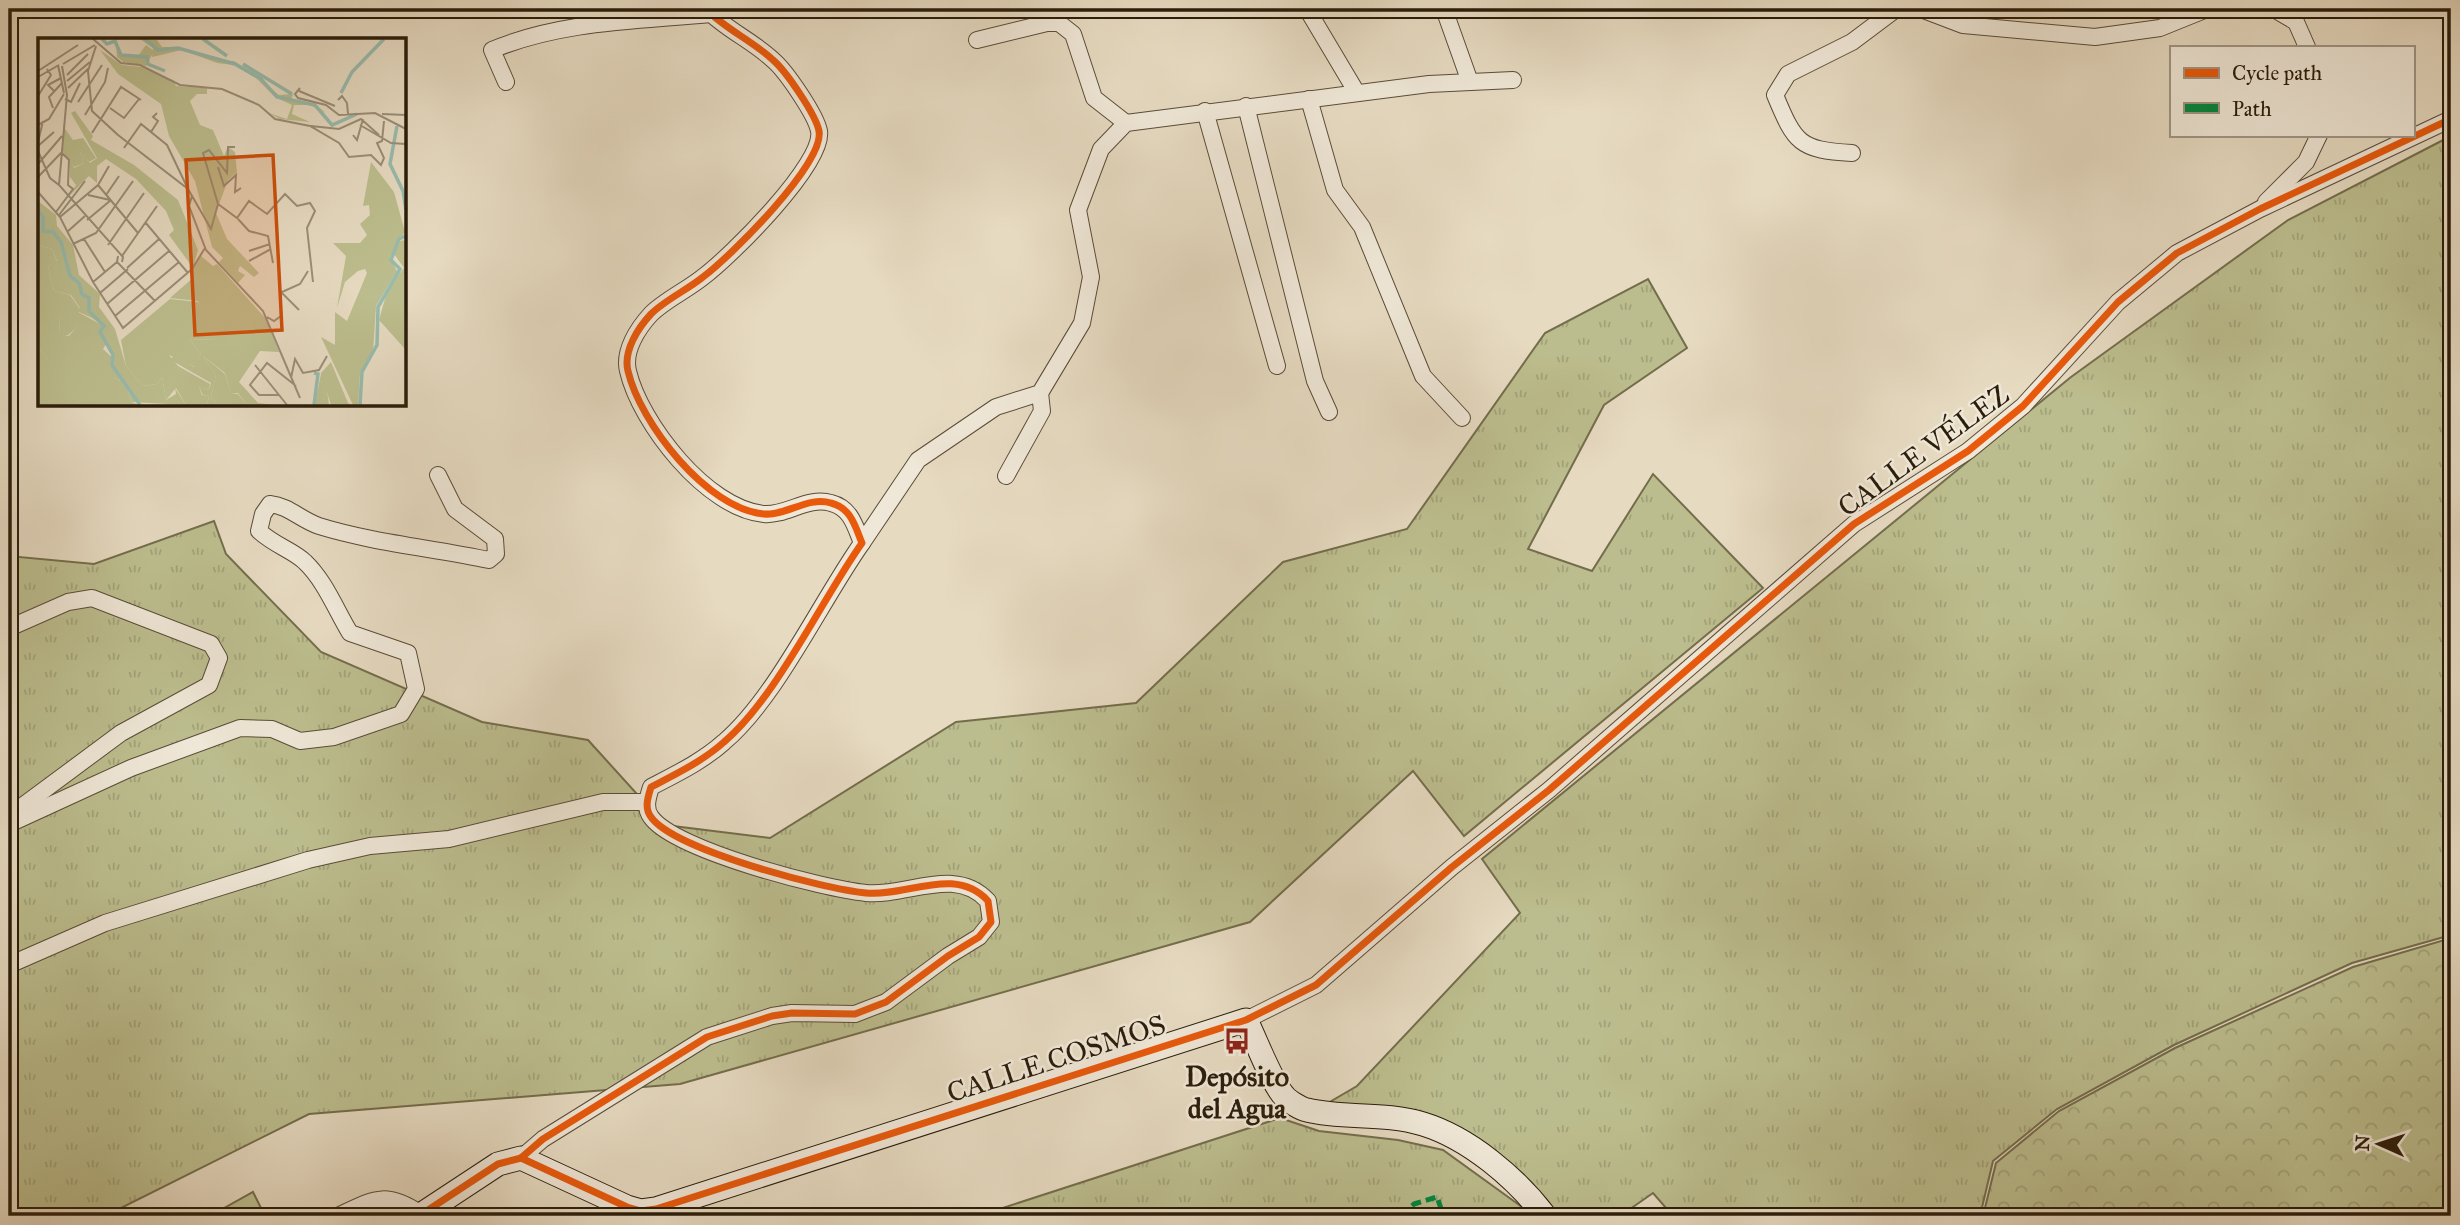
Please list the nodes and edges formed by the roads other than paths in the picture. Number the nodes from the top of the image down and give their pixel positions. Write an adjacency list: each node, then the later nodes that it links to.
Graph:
1 (1307, 9): 13 (street)
2 (1444, 9): 12 (street)
3 (1896, 9): 20 (street)
4 (1921, 9): 5 (street)
5 (2207, 9)
6 (2274, 9): 9 (street)
7 (708, 11): 11 (street); 28 (street)
8 (977, 40): 18 (street)
9 (2307, 46)
10 (1513, 80): 12 (street)
11 (506, 82)
12 (1470, 82): 13 (street)
13 (1357, 93): 14 (street)
14 (1309, 99): 15 (street); 25 (street)
15 (1246, 106): 16 (street); 24 (street)
16 (1205, 111): 18 (street); 22 (street)
17 (2451, 119): 21 (street, CALLE VÉLEZ)
18 (1126, 123): 23 (street)
19 (2319, 136): 21 (street)
20 (1852, 153)
21 (2260, 209): 30 (street, CALLE VÉLEZ)
22 (1277, 366)
23 (1040, 393): 27 (street); 28 (street)
24 (1329, 412)
25 (1462, 418)
26 (438, 475): 33 (street)
27 (1006, 476)
28 (862, 543): 31 (street)
29 (9, 628): 32 (street)
30 (1549, 790): 35 (street, CALLE COSMOS)
31 (646, 802): 34 (street); 36 (street)
32 (9, 816)
33 (9, 824)
34 (9, 965)
35 (1246, 1020): 36 (street, CALLE COSMOS); 39 (street)
36 (520, 1158): 37 (street)
37 (420, 1215): 38 (street)
38 (338, 1216)
39 (1545, 1216)

